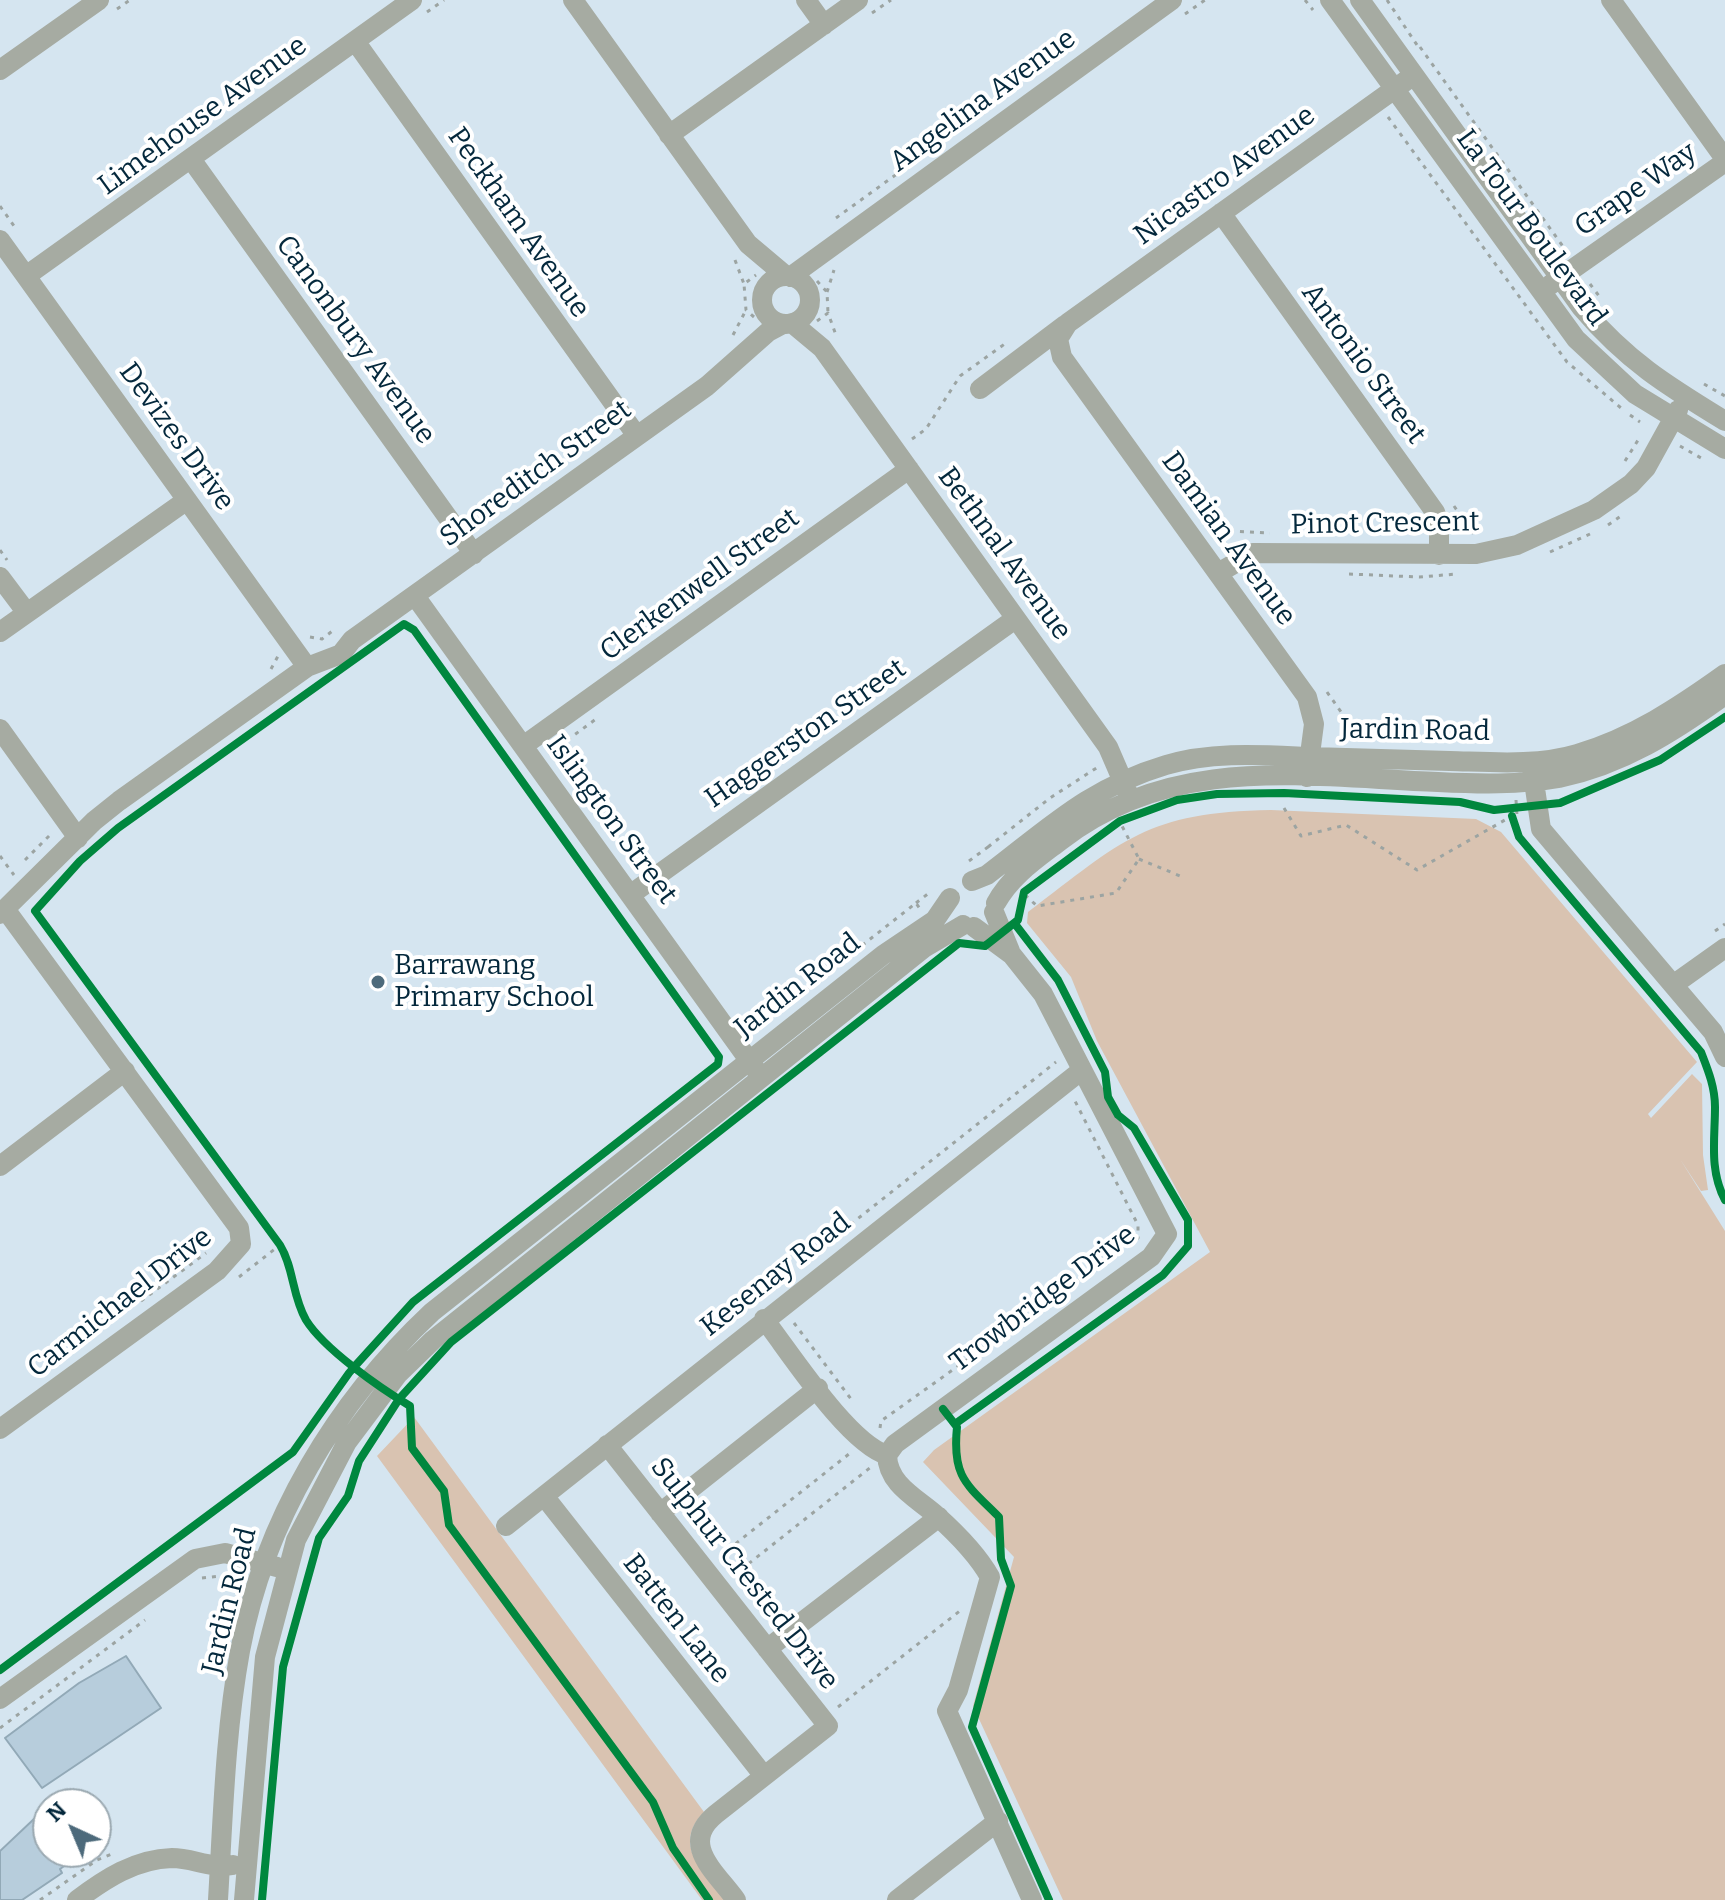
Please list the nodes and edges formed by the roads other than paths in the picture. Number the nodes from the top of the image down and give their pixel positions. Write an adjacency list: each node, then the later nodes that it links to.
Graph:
1 (412, 0): 11 (street, Limehouse Avenue)
2 (573, 0): 15 (street)
3 (806, 0): 10 (street)
4 (858, 0): 10 (street)
5 (1172, 0): 21 (street, Angelina Avenue)
6 (1330, 0): 14 (street, La Tour Boulevard)
7 (1360, 0): 13 (street, La Tour Boulevard)
8 (1611, 0): 17 (street)
9 (87, 3): 12 (street)
10 (824, 25): 15 (street)
11 (355, 41): 16 (street, Limehouse Avenue); 37 (street, Peckham Avenue)
12 (0, 70)
13 (1414, 75): 14 (street, Nicastro Avenue); 22 (street, La Tour Boulevard)
14 (1394, 89): 18 (street, Nicastro Avenue); 25 (street, La Tour Boulevard)
15 (669, 135): 20 (street)
16 (191, 159): 23 (street, Limehouse Avenue); 41 (street, Canonbury Avenue)
17 (1725, 160): 22 (street, Grape Way)
18 (1221, 213): 28 (street, Nicastro Avenue); 42 (street, Antonio Street)
19 (0, 240): 23 (street, Devizes Drive)
20 (748, 244): 24 (street); 27 (street)
21 (828, 248): 24 (street, Angelina Avenue); 26 (street, Angelina Avenue)
22 (1569, 272): 25 (street, Grape Way); 34 (street, La Tour Boulevard)
23 (26, 276): 40 (street, Devizes Drive)
24 (788, 276): 26 (street); 27 (street)
25 (1541, 293): 36 (street, La Tour Boulevard)
26 (809, 297): 29 (street); 32 (street, Bethnal Avenue)
27 (758, 303): 29 (street); 30 (street, Shoreditch Street)
28 (1068, 323): 31 (street, Nicastro Avenue); 33 (street, Nicastro Avenue)
29 (788, 324): 30 (street, Shoreditch Street); 32 (street, Bethnal Avenue)
30 (739, 344): 37 (street, Shoreditch Street)
31 (1057, 346): 43 (street, Damian Avenue)
32 (822, 348): 39 (street, Bethnal Avenue)
33 (980, 389)
34 (1685, 398): 35 (street, La Tour Boulevard); 36 (street, Pinot Crescent)
35 (1725, 421)
36 (1671, 434): 38 (street, La Tour Boulevard); 42 (street, Pinot Crescent)
37 (637, 436): 41 (street, Shoreditch Street)
38 (1725, 449)
39 (909, 469): 47 (street, Bethnal Avenue); 53 (street, Clerkenwell Street)
40 (187, 500): 46 (street); 49 (street, Devizes Drive)
41 (474, 554): 45 (street, Shoreditch Street)
42 (1439, 555): 43 (street, Pinot Crescent)
43 (1218, 573): 54 (street, Damian Avenue)
44 (0, 577): 46 (street)
45 (415, 596): 49 (street, Shoreditch Street); 53 (street, Islington Street)
46 (27, 613): 48 (street)
47 (1015, 619): 56 (street, Bethnal Avenue); 59 (street, Haggerston Street)
48 (0, 632)
49 (299, 656): 57 (street, Shoreditch Street)
50 (1725, 674): 55 (street, Jardin Road)
51 (1725, 695): 55 (street, Jardin Road)
52 (0, 729): 57 (street)
53 (523, 746): 59 (street, Islington Street)
54 (1308, 767): 55 (street, Jardin Road); 56 (street, Jardin Road)
55 (1532, 771): 66 (street)
56 (1129, 798): 58 (street, Jardin Road); 61 (street, Jardin Road)
57 (78, 838): 62 (street, Shoreditch Street)
58 (972, 881): 60 (street); 61 (street)
59 (630, 895): 68 (street, Islington Street)
60 (950, 898): 63 (street); 68 (street, Jardin Road)
61 (995, 908): 63 (street); 65 (street, Trowbridge Drive)
62 (2, 912): 69 (street, Carmichael Drive)
63 (968, 926): 65 (street, Trowbridge Drive); 68 (street, Jardin Road)
64 (1725, 948): 66 (street)
65 (1012, 955): 70 (street, Trowbridge Drive)
66 (1673, 985): 67 (street)
67 (1725, 1057)
68 (755, 1069): 81 (street, Jardin Road); 82 (street, Jardin Road)
69 (125, 1071): 71 (street); 74 (street, Carmichael Drive)
70 (1074, 1076): 72 (street, Kesenay Road); 76 (street, Trowbridge Drive)
71 (0, 1166)
72 (764, 1319): 73 (street); 75 (street, Kesenay Road)
73 (818, 1388): 76 (street); 78 (street)
74 (0, 1429)
75 (607, 1445): 77 (street, Kesenay Road); 78 (street, Sulphur Crested Drive)
76 (875, 1450): 79 (street)
77 (544, 1496): 80 (street, Kesenay Road); 85 (street, Batten Lane)
78 (660, 1513): 83 (street, Sulphur Crested Drive)
79 (939, 1517): 83 (street); 86 (street)
80 (506, 1526)
81 (288, 1570): 82 (street); 87 (street, Jardin Road)
82 (262, 1574): 84 (street); 88 (street, Jardin Road)
83 (767, 1649): 85 (street, Sulphur Crested Drive)
84 (0, 1699)
85 (764, 1776): 92 (street, Sulphur Crested Drive)
86 (998, 1821): 93 (street); 94 (street)
87 (247, 1863): 88 (street); 91 (street, Jardin Road)
88 (220, 1867): 89 (street); 90 (street, Jardin Road)
89 (77, 1900)
90 (218, 1900)
91 (244, 1900)
92 (736, 1900)
93 (897, 1900)
94 (1032, 1900)

